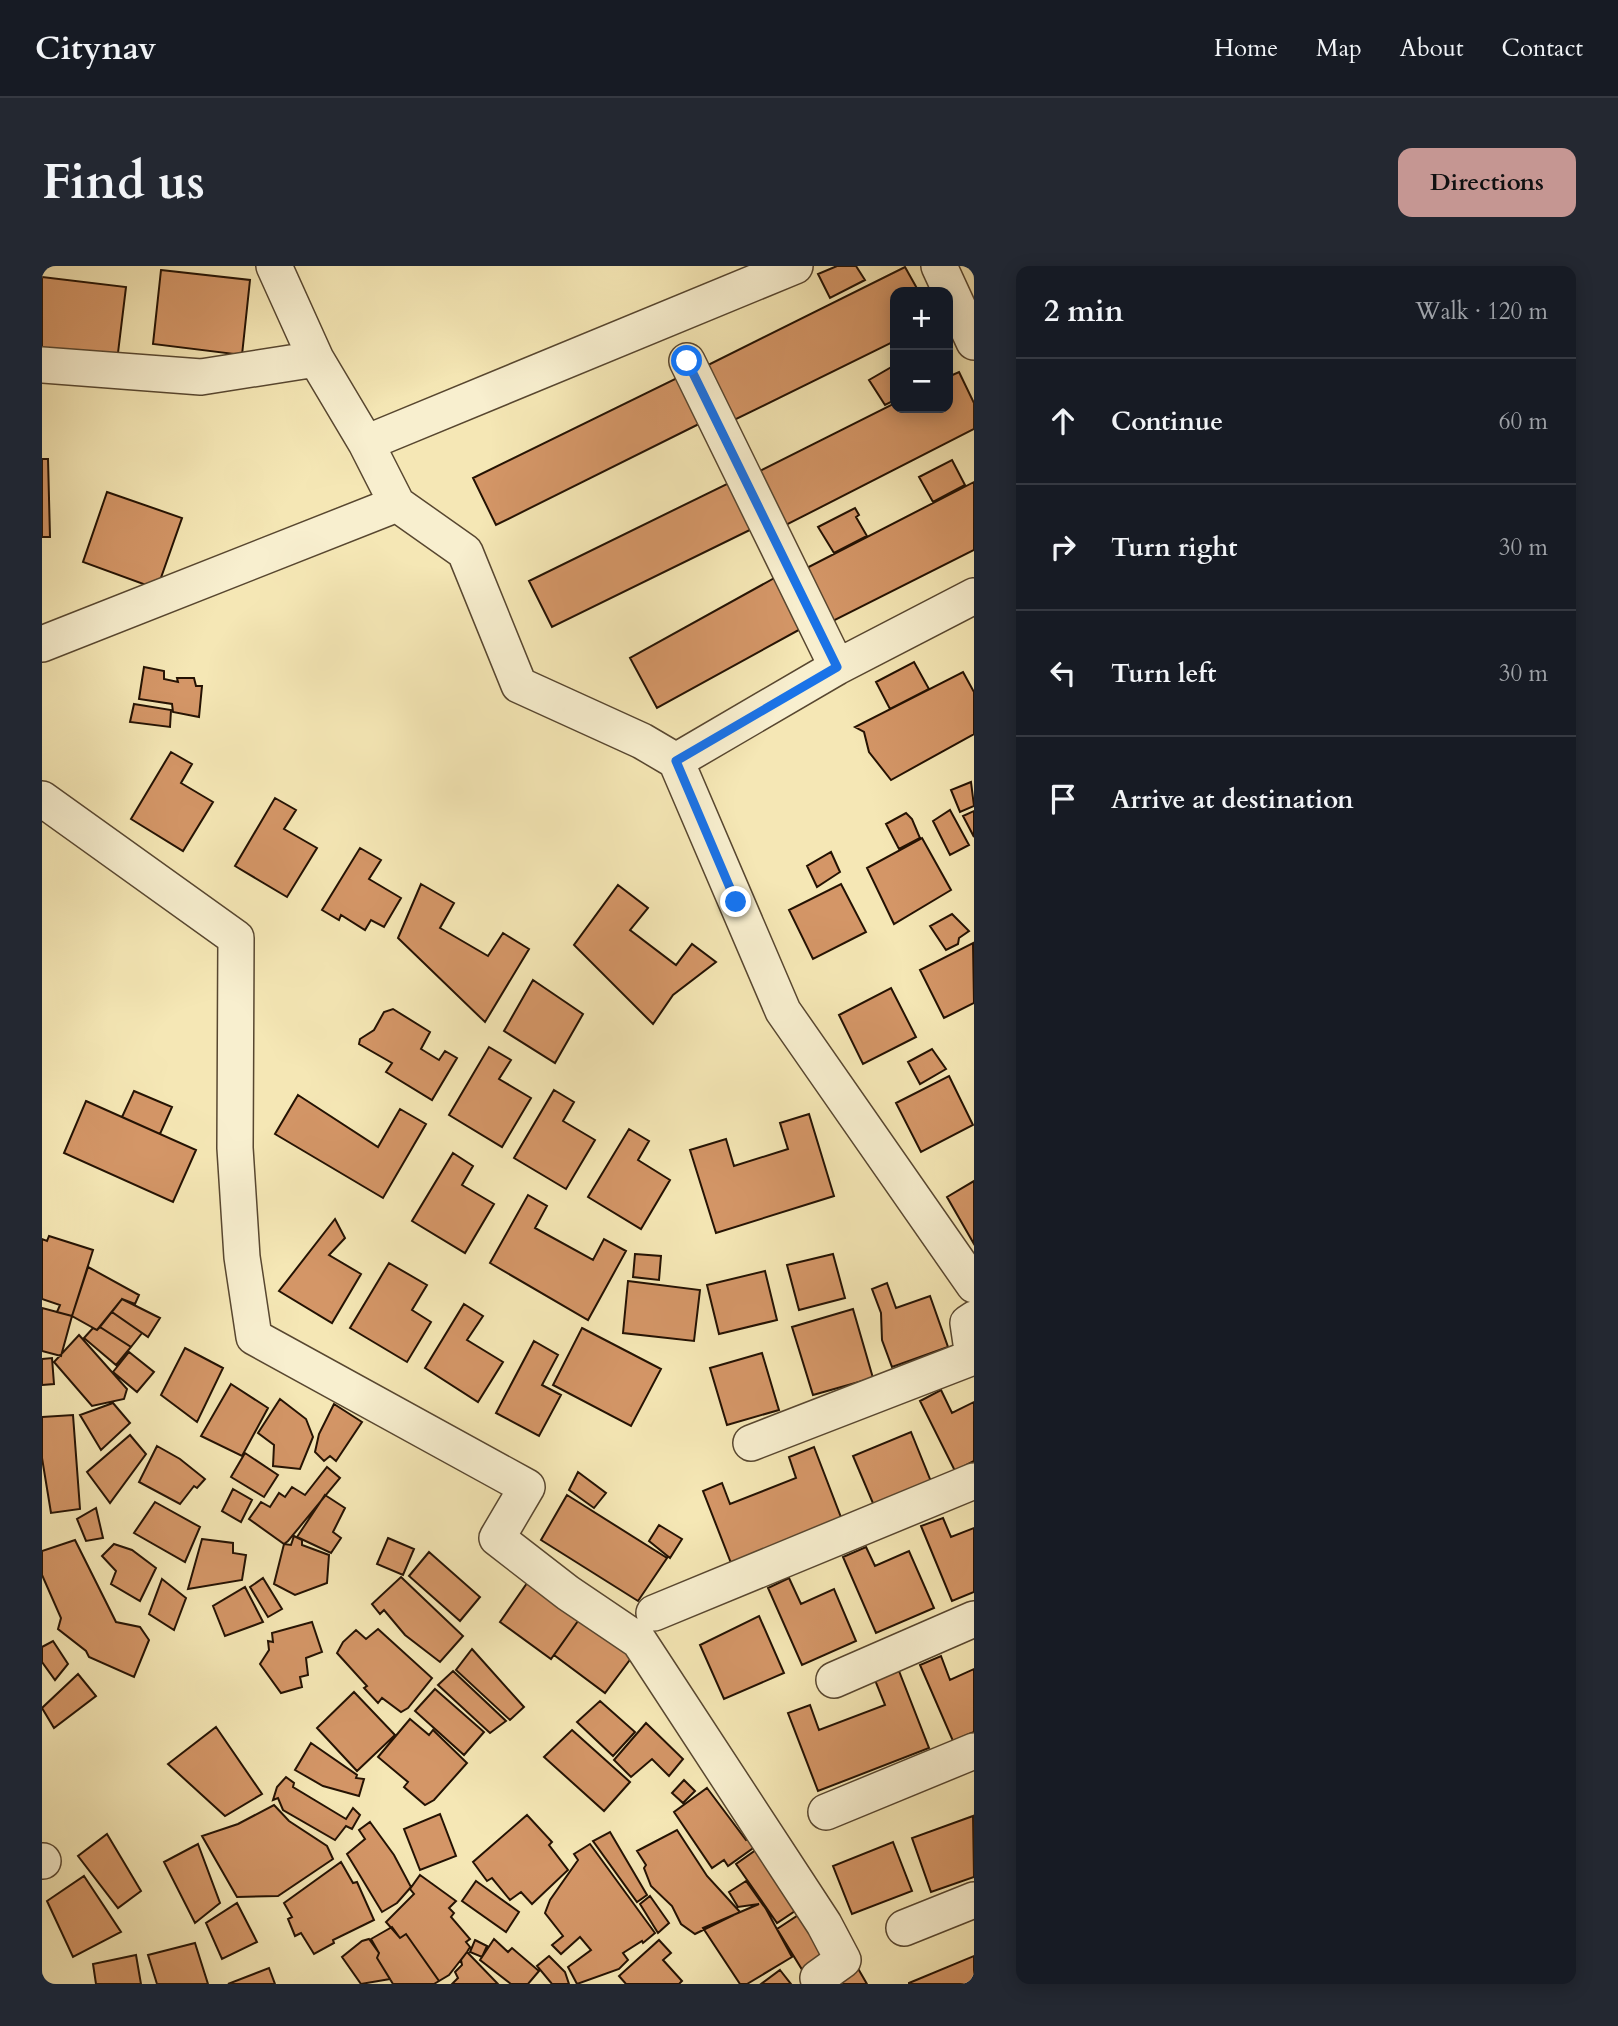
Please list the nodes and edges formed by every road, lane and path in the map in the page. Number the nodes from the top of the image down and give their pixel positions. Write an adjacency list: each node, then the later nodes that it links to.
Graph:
1 (274, 266): 5 (street)
2 (795, 266): 8 (street)
3 (939, 266): 4 (street)
4 (974, 342)
5 (316, 359): 7 (street); 8 (street)
6 (687, 361): 12 (street)
7 (42, 365)
8 (366, 443): 9 (street)
9 (397, 504): 11 (street); 13 (street)
10 (974, 596): 12 (street)
11 (42, 644)
12 (837, 667): 13 (street)
13 (676, 761): 15 (street)
14 (42, 799): 26 (street)
15 (974, 1285)
16 (974, 1319): 17 (street)
17 (751, 1443)
18 (974, 1481): 19 (street)
19 (654, 1613)
20 (974, 1619): 21 (street)
21 (834, 1681)
22 (974, 1751): 23 (street)
23 (826, 1812)
24 (974, 1900): 25 (street)
25 (904, 1928)
26 (821, 1984)

